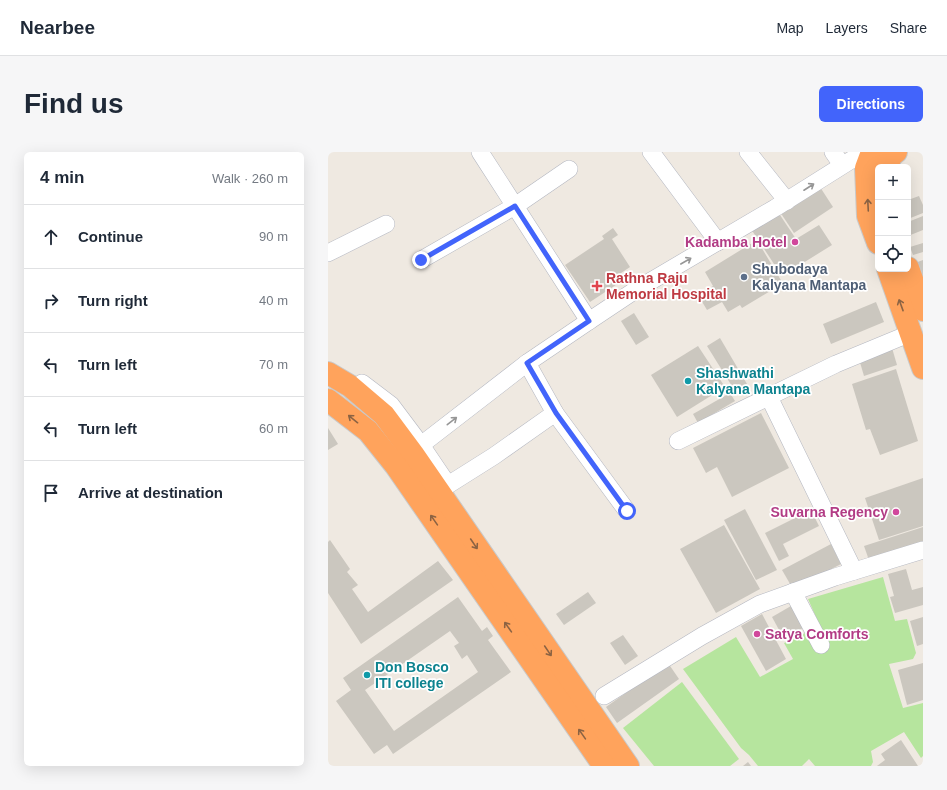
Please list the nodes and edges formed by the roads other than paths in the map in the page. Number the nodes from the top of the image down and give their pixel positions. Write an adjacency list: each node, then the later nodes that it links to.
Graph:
1 (480, 152): 11 (street)
2 (651, 152): 14 (street)
3 (748, 152): 10 (street)
4 (864, 152): 7 (street)
5 (872, 152): 13 (highway, one-way to 5)
6 (896, 152): 8 (highway)
7 (838, 159): 10 (street, one-way to 7)
8 (888, 164)
9 (569, 169): 11 (street)
10 (786, 201): 14 (street)
11 (515, 206): 16 (street); 20 (street)
12 (386, 224): 15 (street)
13 (876, 236)
14 (718, 242): 20 (street, one-way to 14)
15 (328, 253)
16 (421, 260)
17 (889, 272): 21 (highway, one-way to 17)
18 (909, 272): 19 (highway)
19 (923, 310)
20 (589, 321): 22 (street)
21 (911, 333): 23 (highway); 25 (street)
22 (527, 363): 27 (street); 29 (street, one-way to 22)
23 (923, 368)
24 (331, 374): 29 (street); 37 (highway, one-way to 37)
25 (769, 397): 28 (street); 32 (street)
26 (328, 400): 36 (highway, one-way to 26)
27 (556, 413): 29 (street); 30 (street)
28 (678, 441)
29 (421, 445)
30 (627, 511)
31 (923, 550): 32 (street)
32 (854, 571): 33 (street)
33 (793, 592): 34 (street); 35 (street)
34 (821, 645)
35 (604, 696)
36 (604, 766)
37 (628, 766)

